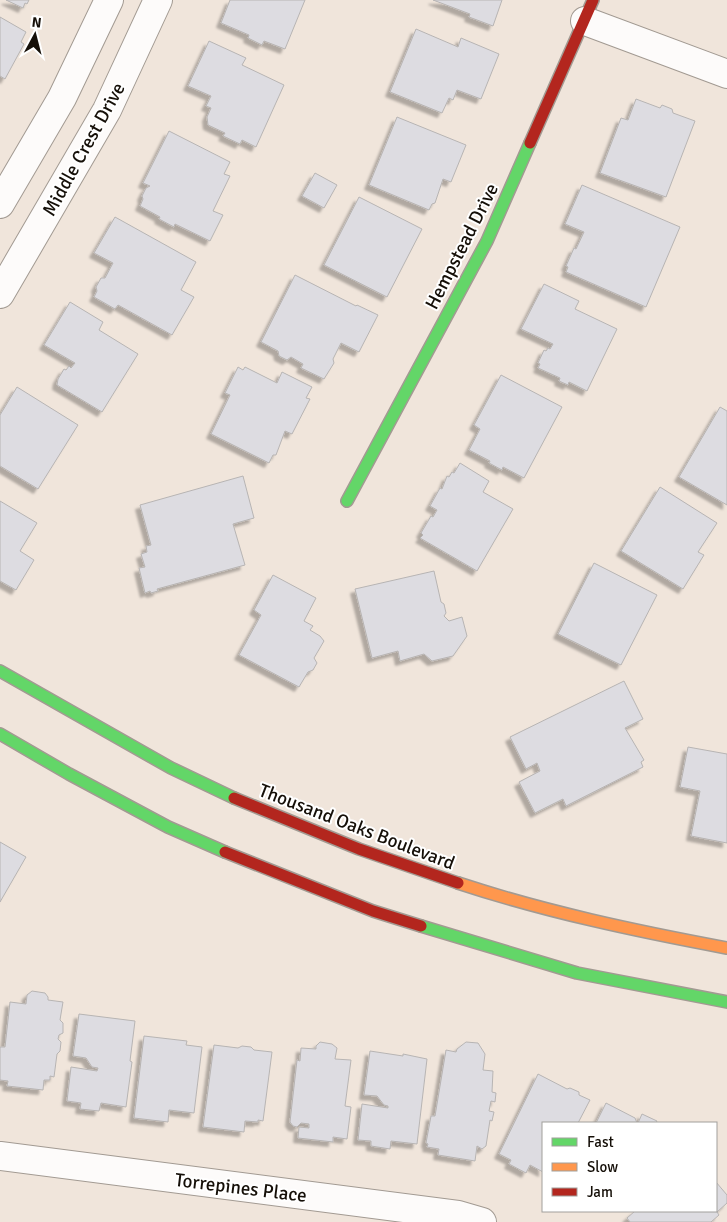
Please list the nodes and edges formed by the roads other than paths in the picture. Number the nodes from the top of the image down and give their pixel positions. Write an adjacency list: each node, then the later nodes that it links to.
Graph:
1 (108, 0): 5 (street)
2 (158, 0): 6 (street, Middle Crest Drive)
3 (589, 10): 4 (street); 7 (main road, Hempstead Drive)
4 (727, 74)
5 (0, 204)
6 (0, 294)
7 (347, 501)
8 (0, 671): 10 (main road, Thousand Oaks Boulevard)
9 (0, 734): 11 (main road)
10 (727, 948)
11 (727, 1002)
12 (0, 1156): 13 (street, Torrepines Place)
13 (482, 1222)

